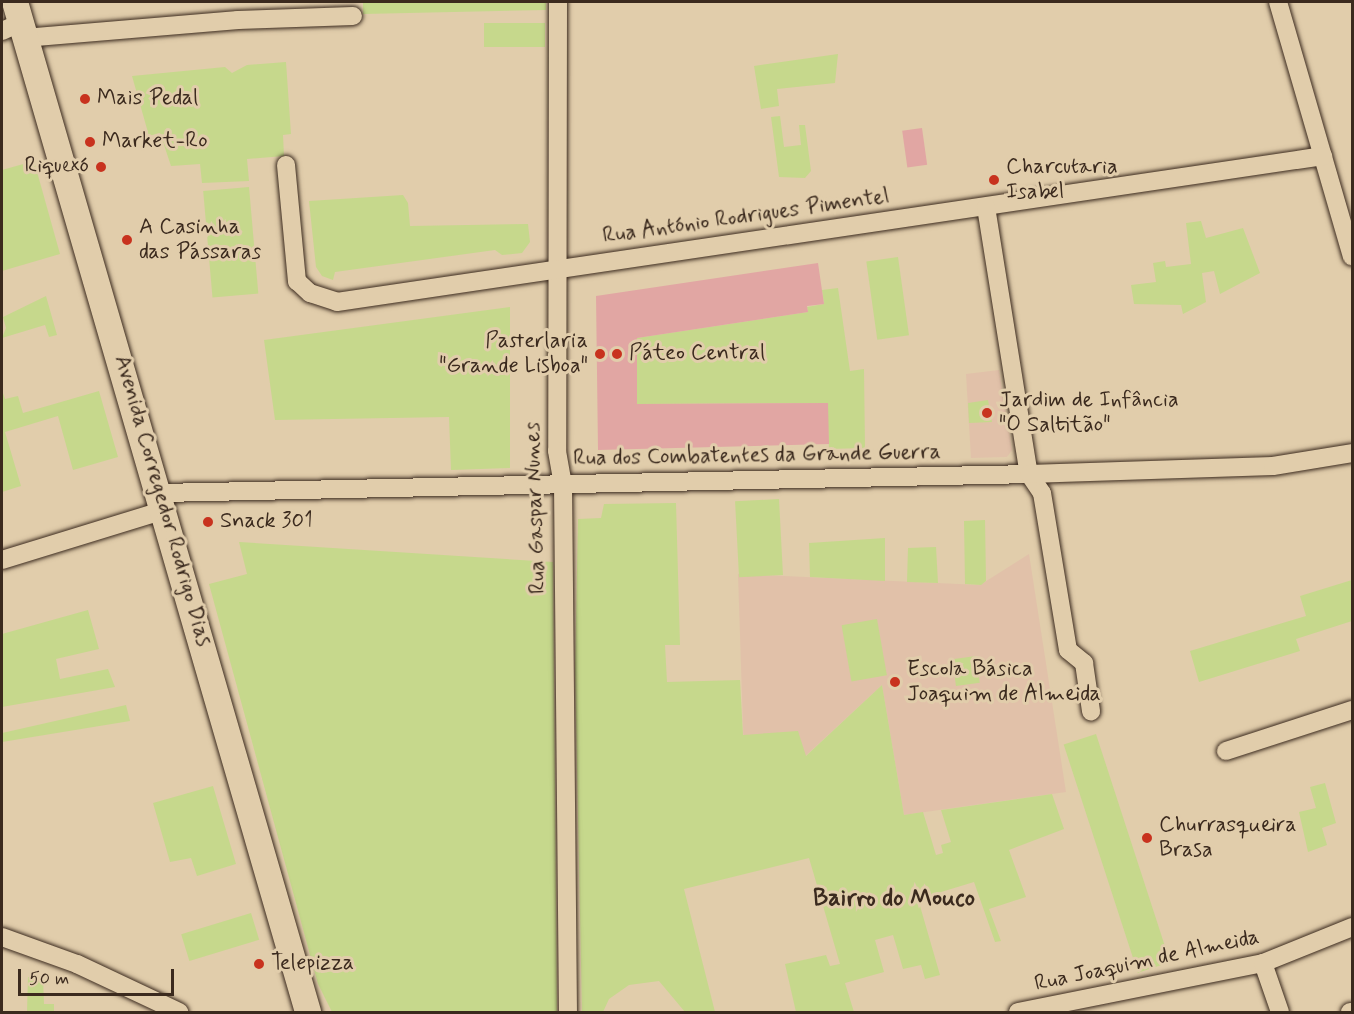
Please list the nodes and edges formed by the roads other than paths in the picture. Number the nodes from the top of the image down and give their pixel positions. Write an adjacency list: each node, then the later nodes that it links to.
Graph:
1 (558, 2): 9 (street, Rua Gaspar Nunes)
2 (1278, 2): 5 (street)
3 (353, 16): 4 (street)
4 (15, 23): 13 (main road, Avenida Corregedor Rodrigo Dias)
5 (1323, 156): 7 (street, Rua António Rodrigues Pimentel); 8 (street)
6 (286, 165): 9 (street, Rua António Rodrigues Pimentel)
7 (986, 207): 9 (street, Rua António Rodrigues Pimentel); 11 (street)
8 (1353, 256)
9 (557, 270): 12 (street, Rua Gaspar Nunes)
10 (1353, 453): 11 (street, Rua dos Combatentes da Grande Guerra)
11 (1029, 474): 12 (street, Rua dos Combatentes da Grande Guerra); 16 (street)
12 (563, 484): 13 (street, Rua dos Combatentes da Grande Guerra); 23 (street, Rua Gaspar Nunes)
13 (163, 501): 14 (street, Rua dos Combatentes da Grande Guerra); 21 (main road, Avenida Corregedor Rodrigo Dias)
14 (2, 560)
15 (1353, 710): 17 (street)
16 (1091, 711)
17 (1226, 751)
18 (1353, 927): 20 (street, Rua Joaquim de Almeida)
19 (2, 937): 22 (street)
20 (1263, 963): 24 (street, Rua Joaquim de Almeida); 25 (street)
21 (304, 1009)
22 (179, 1012)
23 (568, 1012)
24 (1018, 1012)
25 (1280, 1012)

